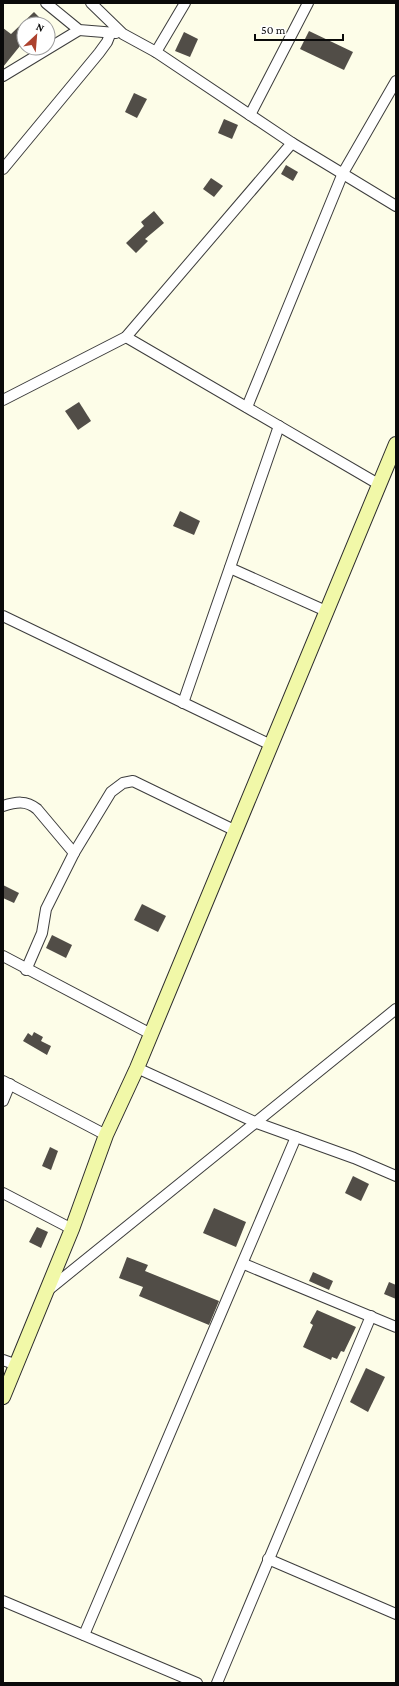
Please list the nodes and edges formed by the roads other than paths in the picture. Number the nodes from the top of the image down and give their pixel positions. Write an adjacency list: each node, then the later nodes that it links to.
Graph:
1 (46, 3): 5 (street)
2 (91, 3): 7 (street)
3 (185, 3): 8 (street)
4 (308, 3): 11 (street)
5 (79, 30): 6 (street); 9 (street)
6 (111, 32): 7 (street); 13 (street)
7 (123, 34): 8 (street)
8 (156, 52): 11 (street)
9 (3, 76)
10 (396, 81): 14 (street)
11 (250, 115): 12 (street)
12 (292, 143): 14 (street); 16 (street)
13 (3, 170)
14 (342, 173): 15 (street); 18 (street)
15 (396, 206)
16 (126, 336): 17 (street); 18 (street)
17 (3, 400)
18 (247, 408): 19 (street)
19 (279, 426): 21 (street); 22 (street)
20 (396, 444): 21 (street)
21 (380, 485): 23 (street)
22 (230, 568): 23 (street); 25 (street)
23 (326, 611): 26 (street)
24 (3, 616): 25 (street)
25 (183, 703): 26 (street)
26 (271, 745): 28 (street)
27 (3, 806): 29 (street)
28 (236, 831): 29 (street); 35 (street)
29 (74, 853): 31 (street)
30 (3, 956): 31 (street)
31 (26, 970): 35 (street)
32 (396, 1009): 33 (street)
33 (386, 1017): 34 (street); 39 (street)
34 (396, 1022)
35 (151, 1034): 36 (street)
36 (137, 1068): 39 (street); 40 (street)
37 (6, 1083): 38 (street); 40 (street)
38 (3, 1102)
39 (257, 1123): 41 (street); 46 (street)
40 (106, 1135): 44 (street)
41 (296, 1137): 42 (street); 45 (street)
42 (396, 1176)
43 (3, 1193): 44 (street)
44 (72, 1229): 46 (street)
45 (244, 1264): 47 (street); 55 (street)
46 (47, 1291): 50 (street)
47 (371, 1316): 48 (street); 52 (street)
48 (396, 1327)
49 (3, 1360): 50 (street)
50 (17, 1365): 51 (street)
51 (3, 1397)
52 (268, 1559): 54 (street); 57 (street)
53 (3, 1601): 55 (street)
54 (396, 1614)
55 (84, 1636): 56 (street)
56 (197, 1683)
57 (217, 1683)

